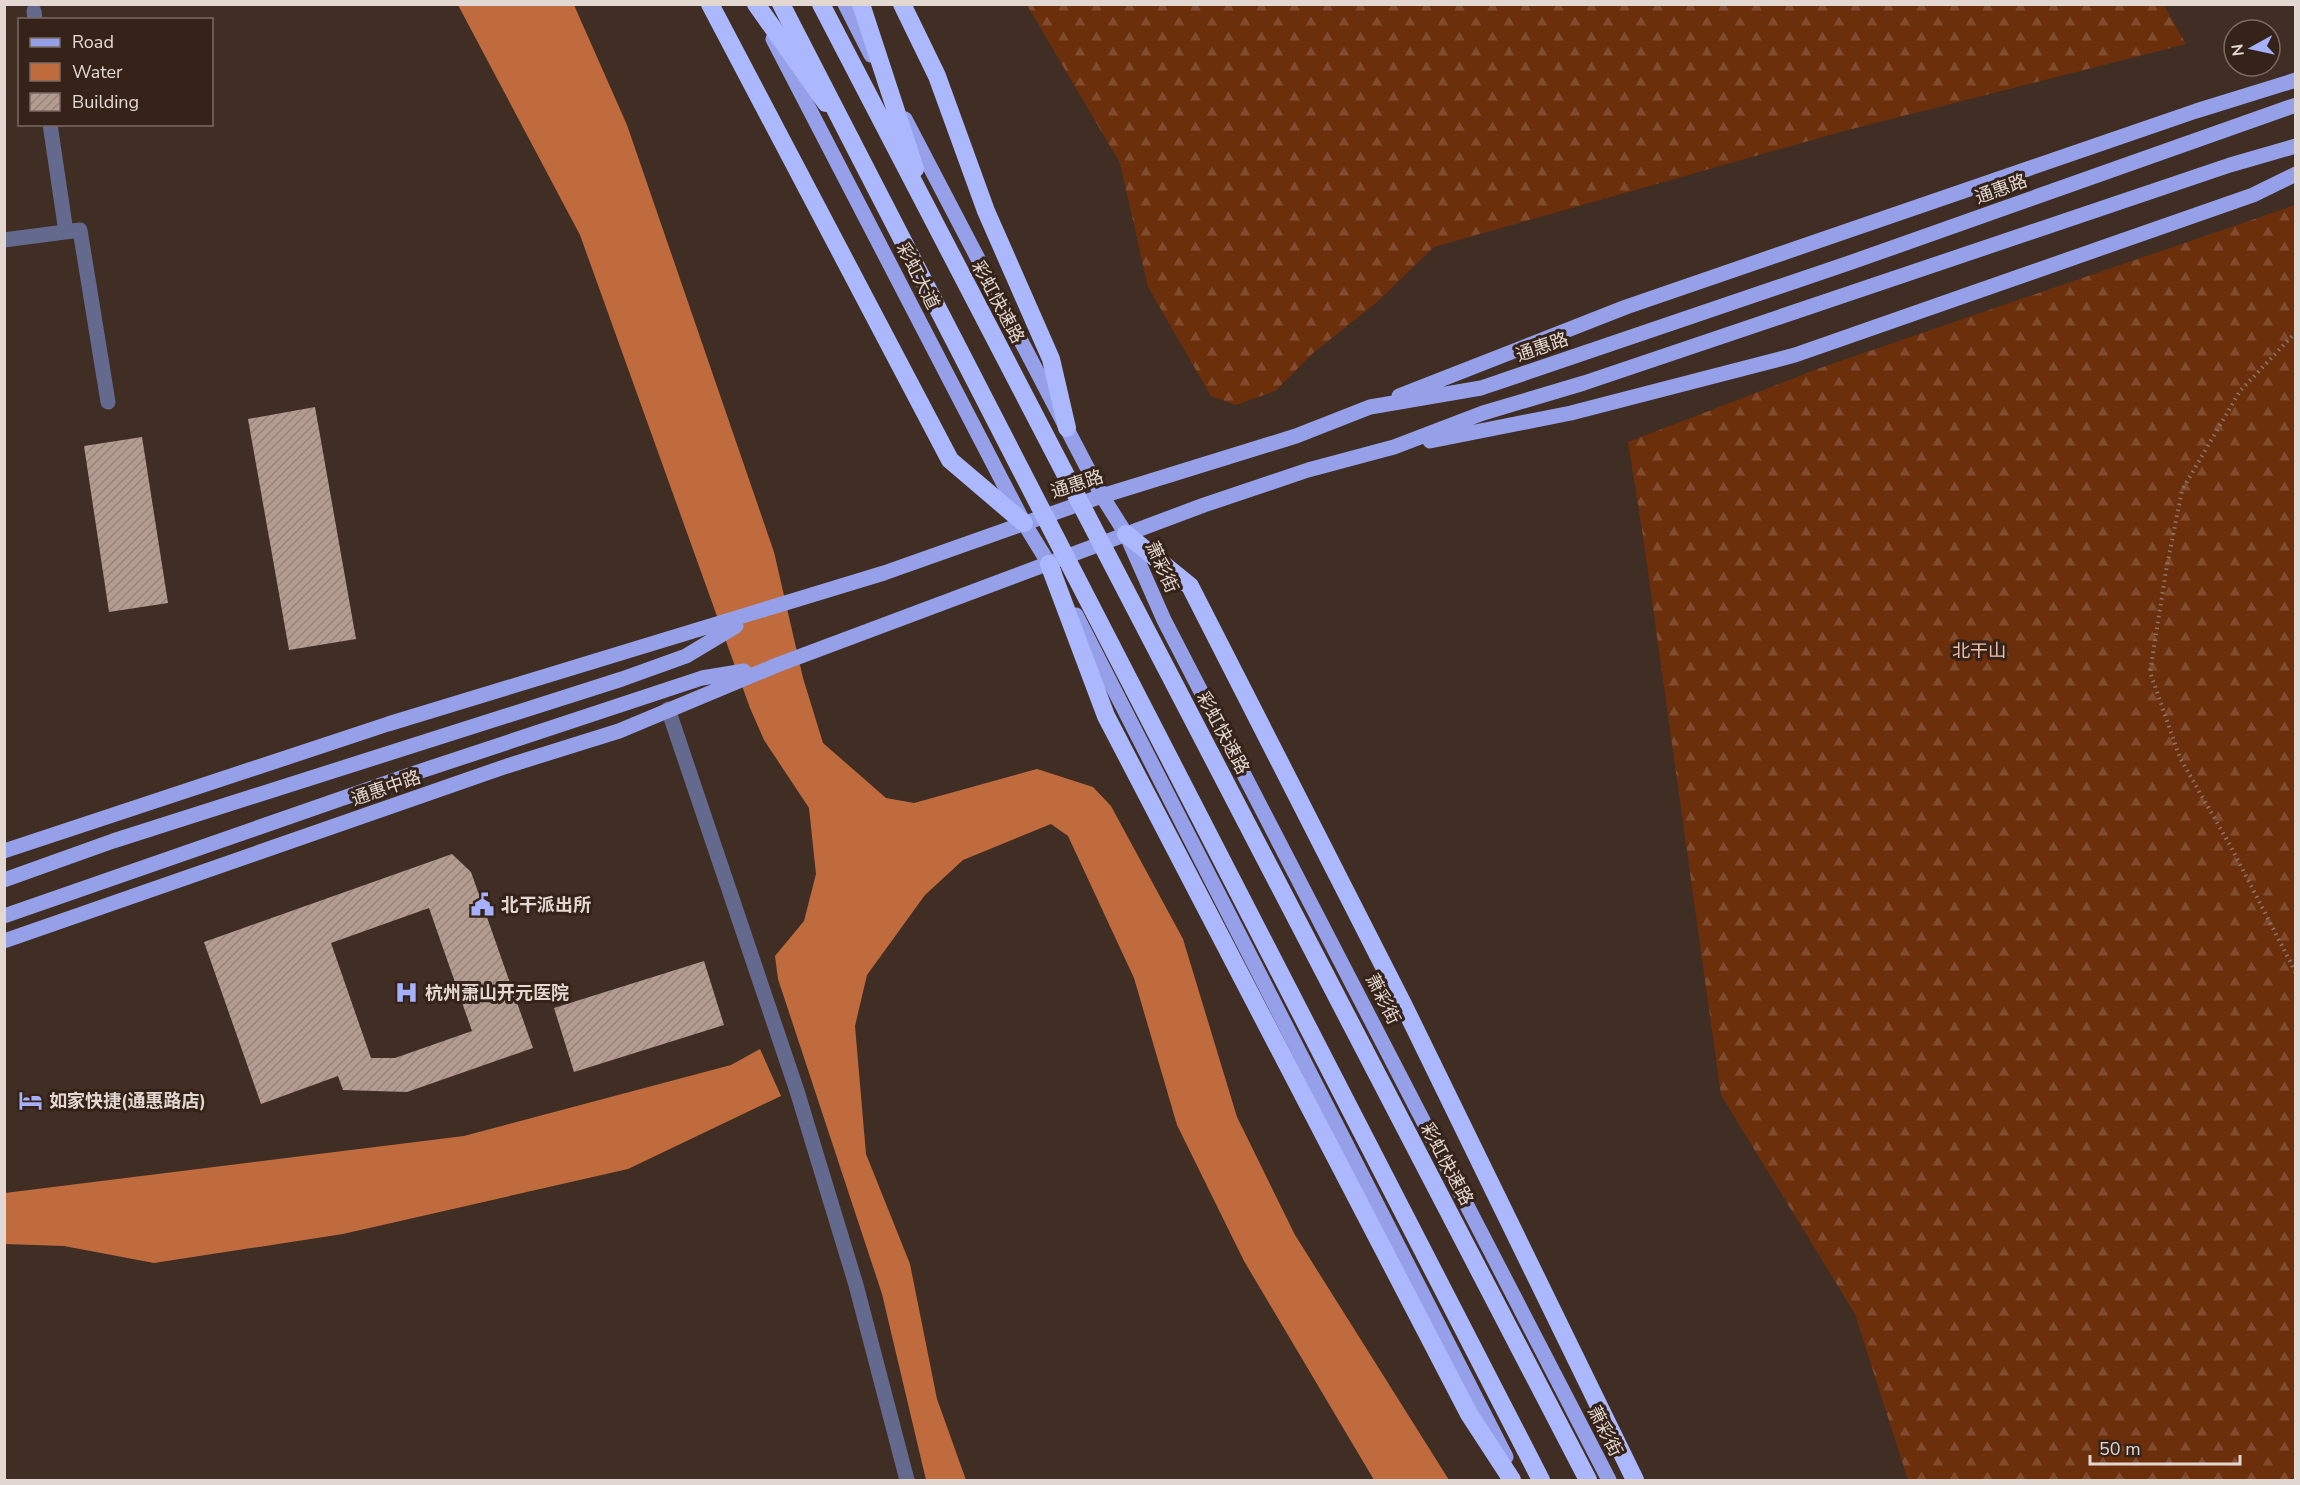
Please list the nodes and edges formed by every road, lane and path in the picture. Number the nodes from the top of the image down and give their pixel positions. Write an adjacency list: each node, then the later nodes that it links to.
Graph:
1 (710, 4): 23 (highway)
2 (755, 4): 11 (highway, bridge); 23 (main road, 彩虹大道)
3 (781, 4): 11 (highway, bridge)
4 (821, 4): 14 (highway, 彩虹快速路, bridge)
5 (845, 4): 20 (main road)
6 (861, 4): 14 (highway, bridge)
7 (902, 4): 20 (highway)
8 (2295, 80): 19 (main road)
9 (2295, 105): 19 (main road, 通惠路)
10 (51, 126): 15 (street)
11 (856, 146): 38 (highway, bridge)
12 (2295, 146): 21 (main road)
13 (2295, 174): 21 (main road)
14 (931, 219): 39 (highway, 彩虹快速路, bridge)
15 (66, 232): 16 (street); 18 (street)
16 (4, 240)
17 (2295, 332): 34 (path)
18 (108, 402)
19 (1370, 407): 22 (main road, 通惠路)
20 (1067, 428): 22 (main road)
21 (1394, 447): 24 (main road)
22 (1102, 496): 23 (main road, 通惠路); 24 (main road)
23 (1024, 523): 25 (main road, 彩虹大道); 26 (main road, 通惠路)
24 (1126, 534): 25 (main road); 40 (main road, 萧彩街); 41 (highway)
25 (1049, 564): 28 (main road, 通惠中路); 36 (highway); 37 (main road)
26 (794, 602): 27 (main road, 通惠中路)
27 (757, 614): 30 (main road, 通惠中路); 31 (main road, 通惠中路)
28 (777, 665): 29 (main road, 通惠中路); 32 (main road, 通惠中路)
29 (668, 709): 33 (main road, 通惠中路); 35 (street)
30 (4, 851)
31 (4, 880)
32 (4, 916)
33 (4, 941)
34 (2295, 974)
35 (907, 1480)
36 (1512, 1480)
37 (1518, 1480)
38 (1541, 1480)
39 (1588, 1480)
40 (1609, 1480)
41 (1635, 1480)

